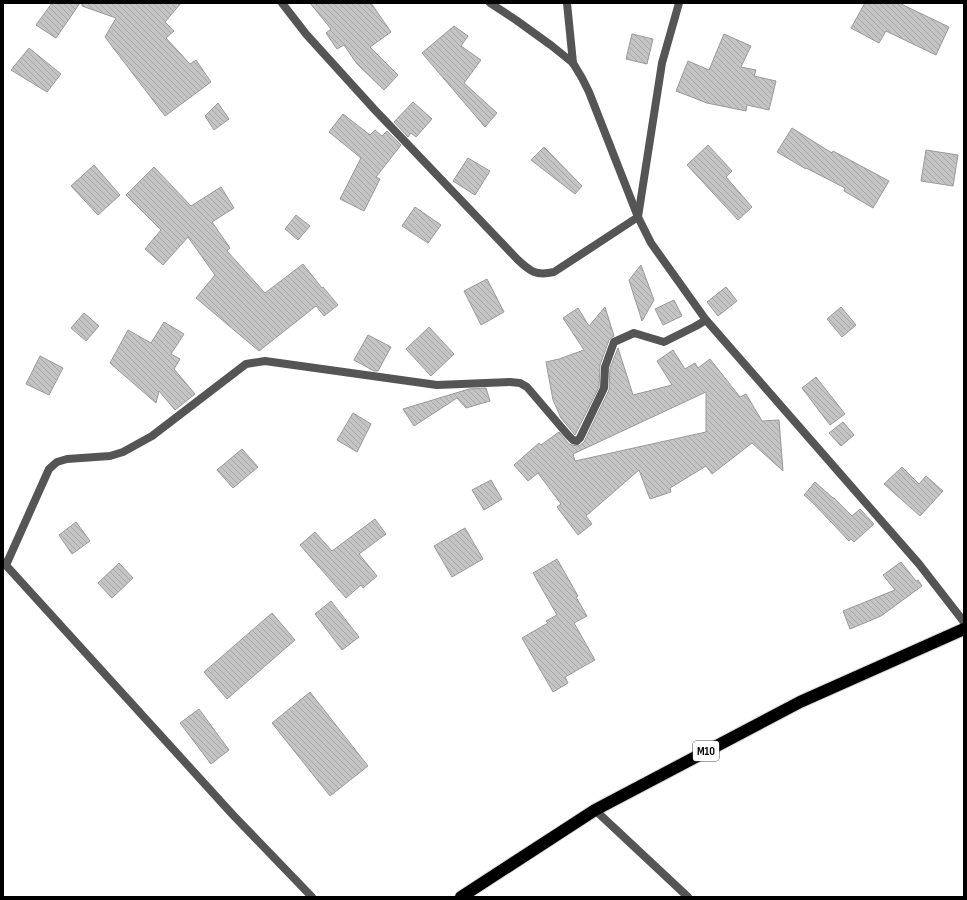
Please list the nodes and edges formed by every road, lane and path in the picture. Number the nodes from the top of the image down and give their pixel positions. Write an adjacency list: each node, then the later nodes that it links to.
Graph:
1 (282, 3): 6 (street)
2 (490, 3): 5 (street)
3 (567, 3): 5 (street)
4 (679, 3): 6 (street)
5 (573, 63): 6 (street)
6 (638, 217): 7 (street)
7 (706, 320): 8 (street); 9 (street)
8 (4, 563): 12 (street)
9 (964, 622)
10 (964, 629): 11 (highway, M10)
11 (595, 810): 13 (highway, M10); 14 (street)
12 (312, 897)
13 (461, 897)
14 (688, 897)

